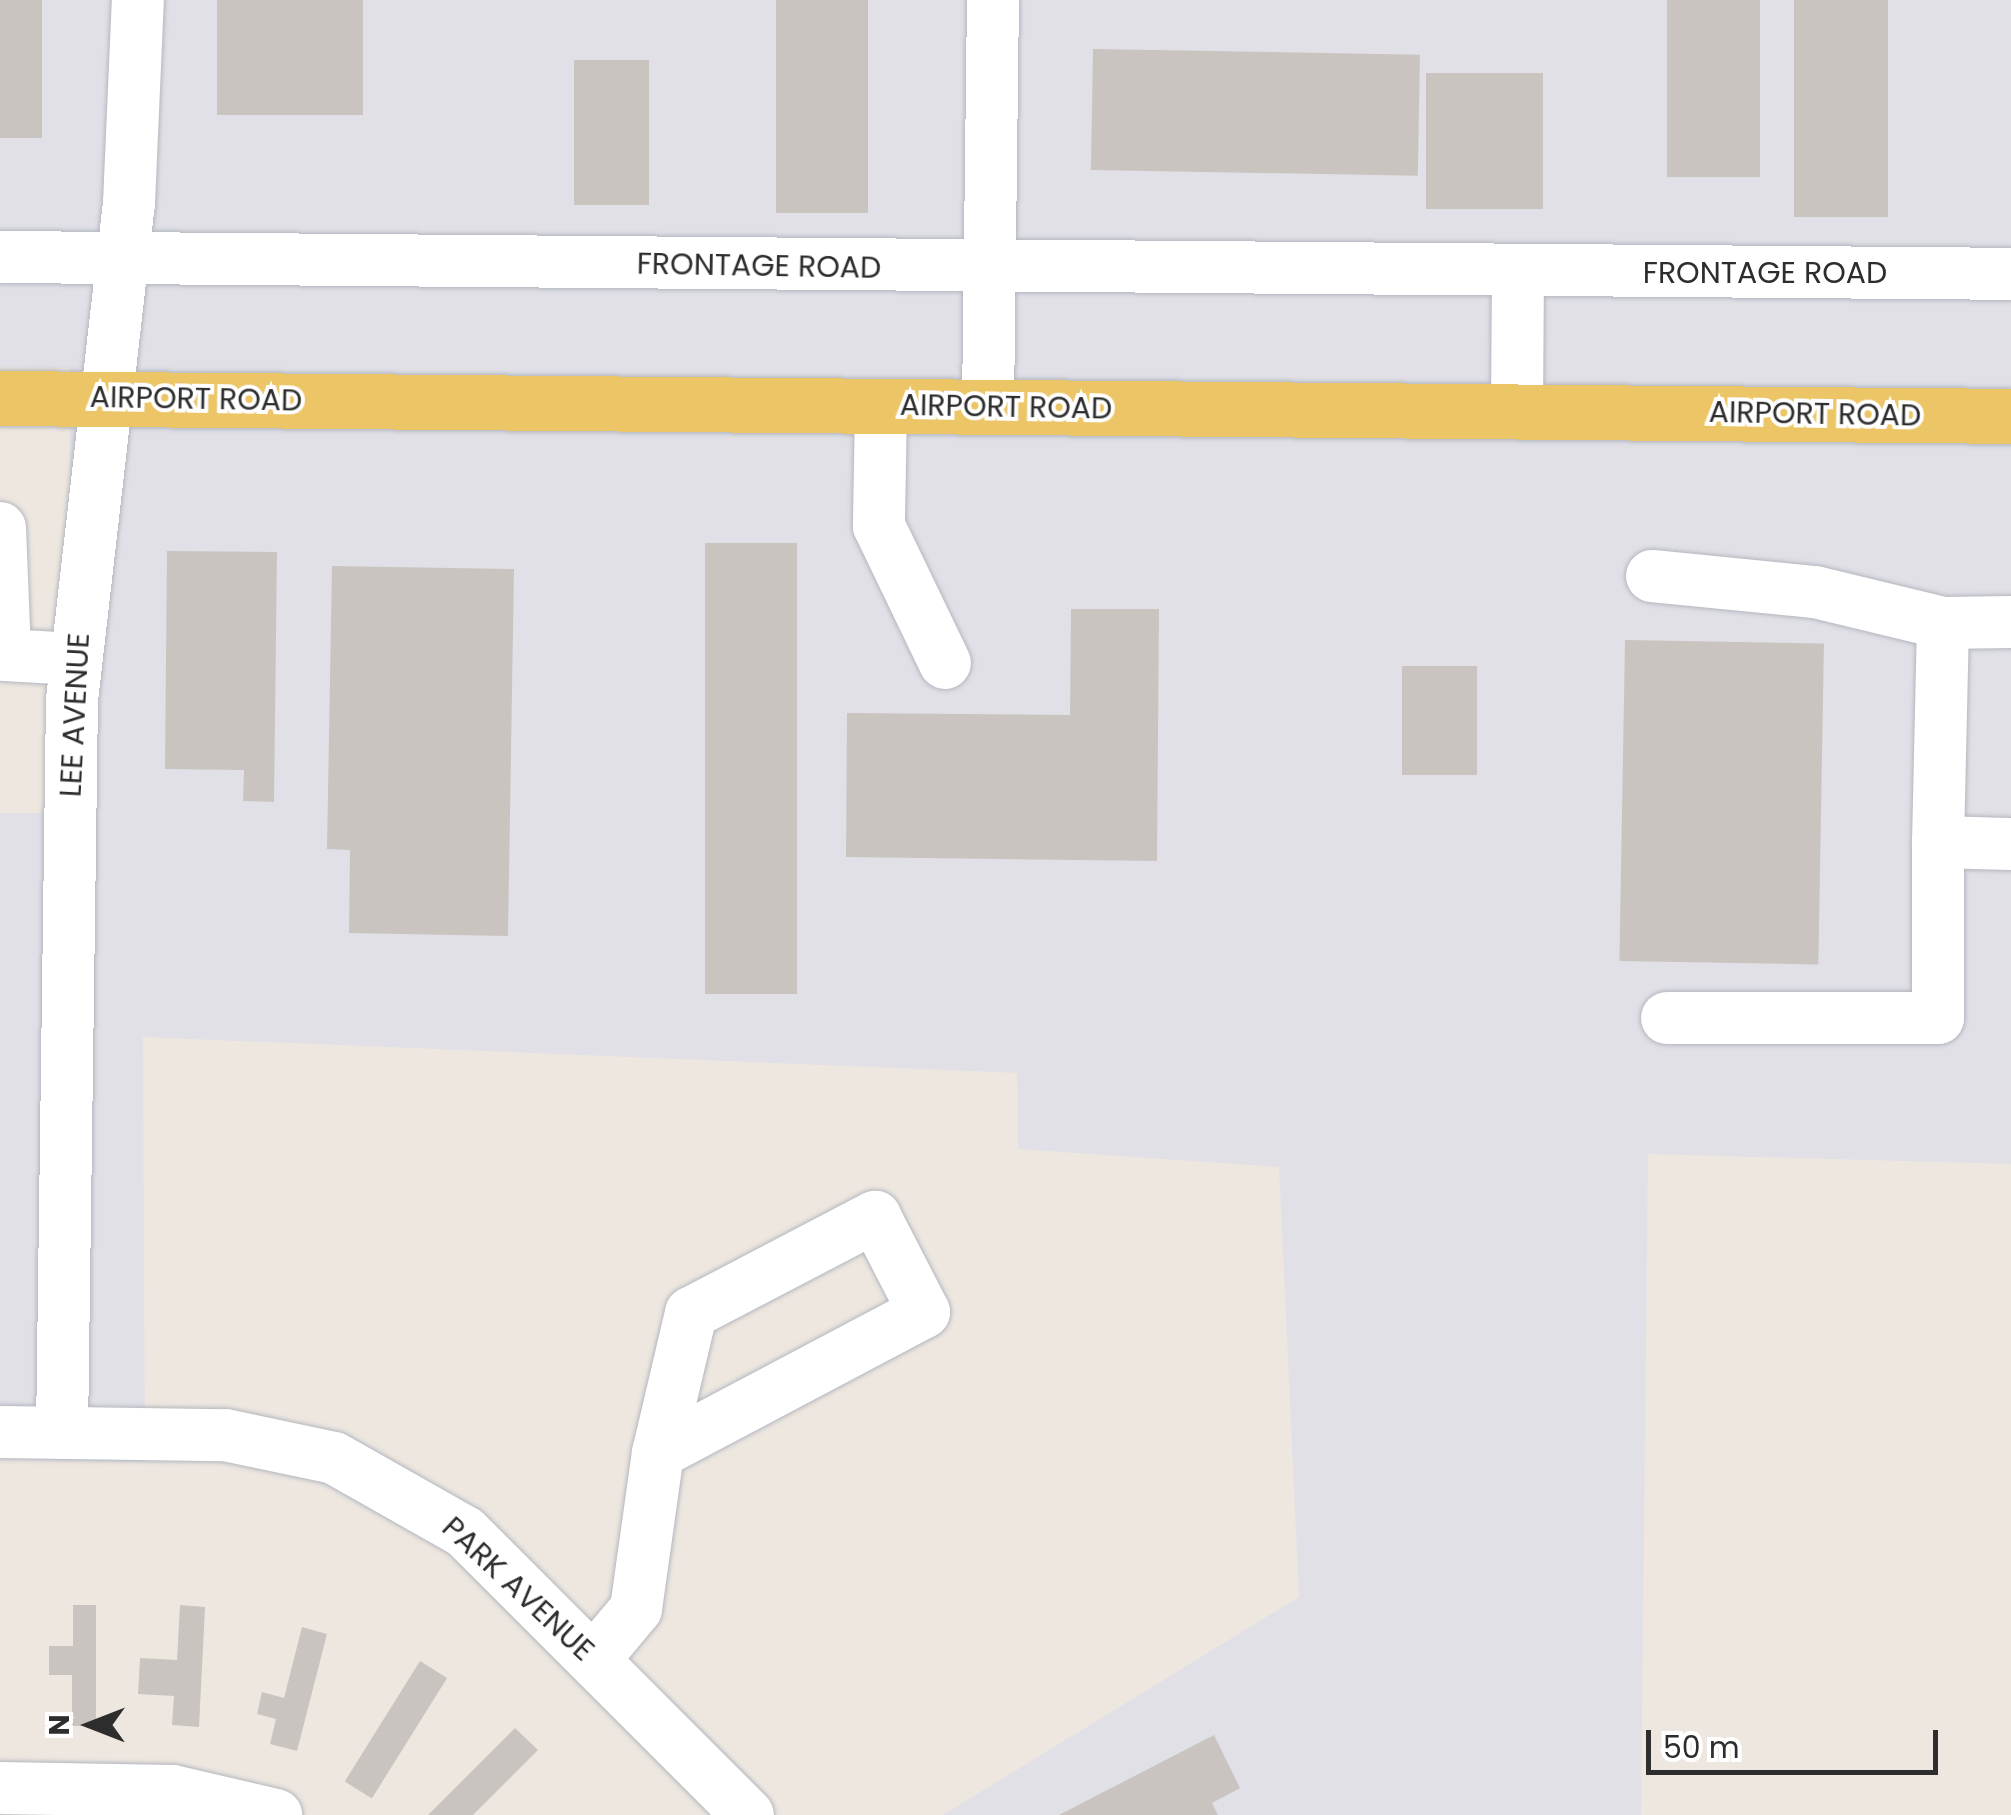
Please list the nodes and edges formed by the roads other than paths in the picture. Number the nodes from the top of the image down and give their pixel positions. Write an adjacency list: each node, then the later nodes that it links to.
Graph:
1 (138, 0): 4 (street, LEE AVENUE)
2 (993, 0): 5 (street)
3 (0, 257): 4 (street, FRONTAGE ROAD)
4 (122, 258): 5 (street, FRONTAGE ROAD); 9 (street, LEE AVENUE)
5 (990, 269): 6 (street, FRONTAGE ROAD); 11 (street)
6 (1518, 272): 7 (street, FRONTAGE ROAD); 12 (street)
7 (2011, 274)
8 (0, 398): 9 (main road, AIRPORT ROAD)
9 (102, 398): 10 (main road, AIRPORT ROAD); 18 (street, LEE AVENUE)
10 (881, 406): 11 (main road, AIRPORT ROAD); 19 (street)
11 (988, 407): 12 (main road, AIRPORT ROAD)
12 (1517, 412): 13 (main road, AIRPORT ROAD)
13 (2011, 416)
14 (0, 528): 18 (street)
15 (1652, 576): 17 (street)
16 (2011, 622): 17 (street)
17 (1943, 623): 20 (street)
18 (76, 659): 24 (street, LEE AVENUE)
19 (945, 663)
20 (1938, 842): 21 (street); 22 (street)
21 (2011, 844)
22 (1667, 1018)
23 (0, 1432): 24 (street, PARK AVENUE)
24 (62, 1433): 26 (street, PARK AVENUE)
25 (658, 1453): 25 (street); 26 (street)
26 (595, 1658): 29 (street, PARK AVENUE)
27 (0, 1788): 28 (street)
28 (276, 1815)
29 (748, 1815)

